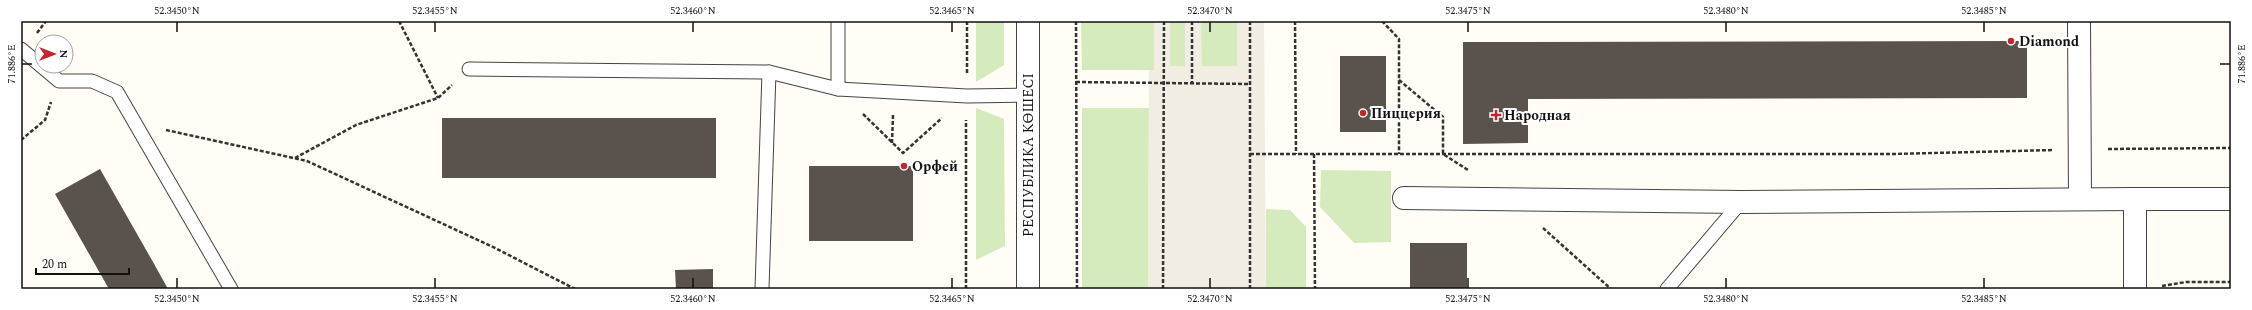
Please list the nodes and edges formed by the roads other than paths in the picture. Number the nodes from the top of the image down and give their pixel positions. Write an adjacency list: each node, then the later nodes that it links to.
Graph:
1 (838, 21): 7 (lane)
2 (1028, 21): 8 (street, РЕСПУБЛИКА КӨШЕСІ)
3 (2078, 21): 10 (street)
4 (21, 49): 15 (lane)
5 (469, 69): 6 (lane)
6 (769, 72): 7 (lane); 16 (lane)
7 (838, 89): 8 (lane)
8 (1028, 95): 17 (street, РЕСПУБЛИКА КӨШЕСІ)
9 (1404, 198): 13 (street)
10 (2080, 199): 11 (street); 13 (street)
11 (2135, 199): 12 (street); 14 (street)
12 (2231, 199)
13 (1741, 202): 18 (lane)
14 (2135, 288)
15 (231, 289)
16 (762, 289)
17 (1028, 289)
18 (1667, 289)

